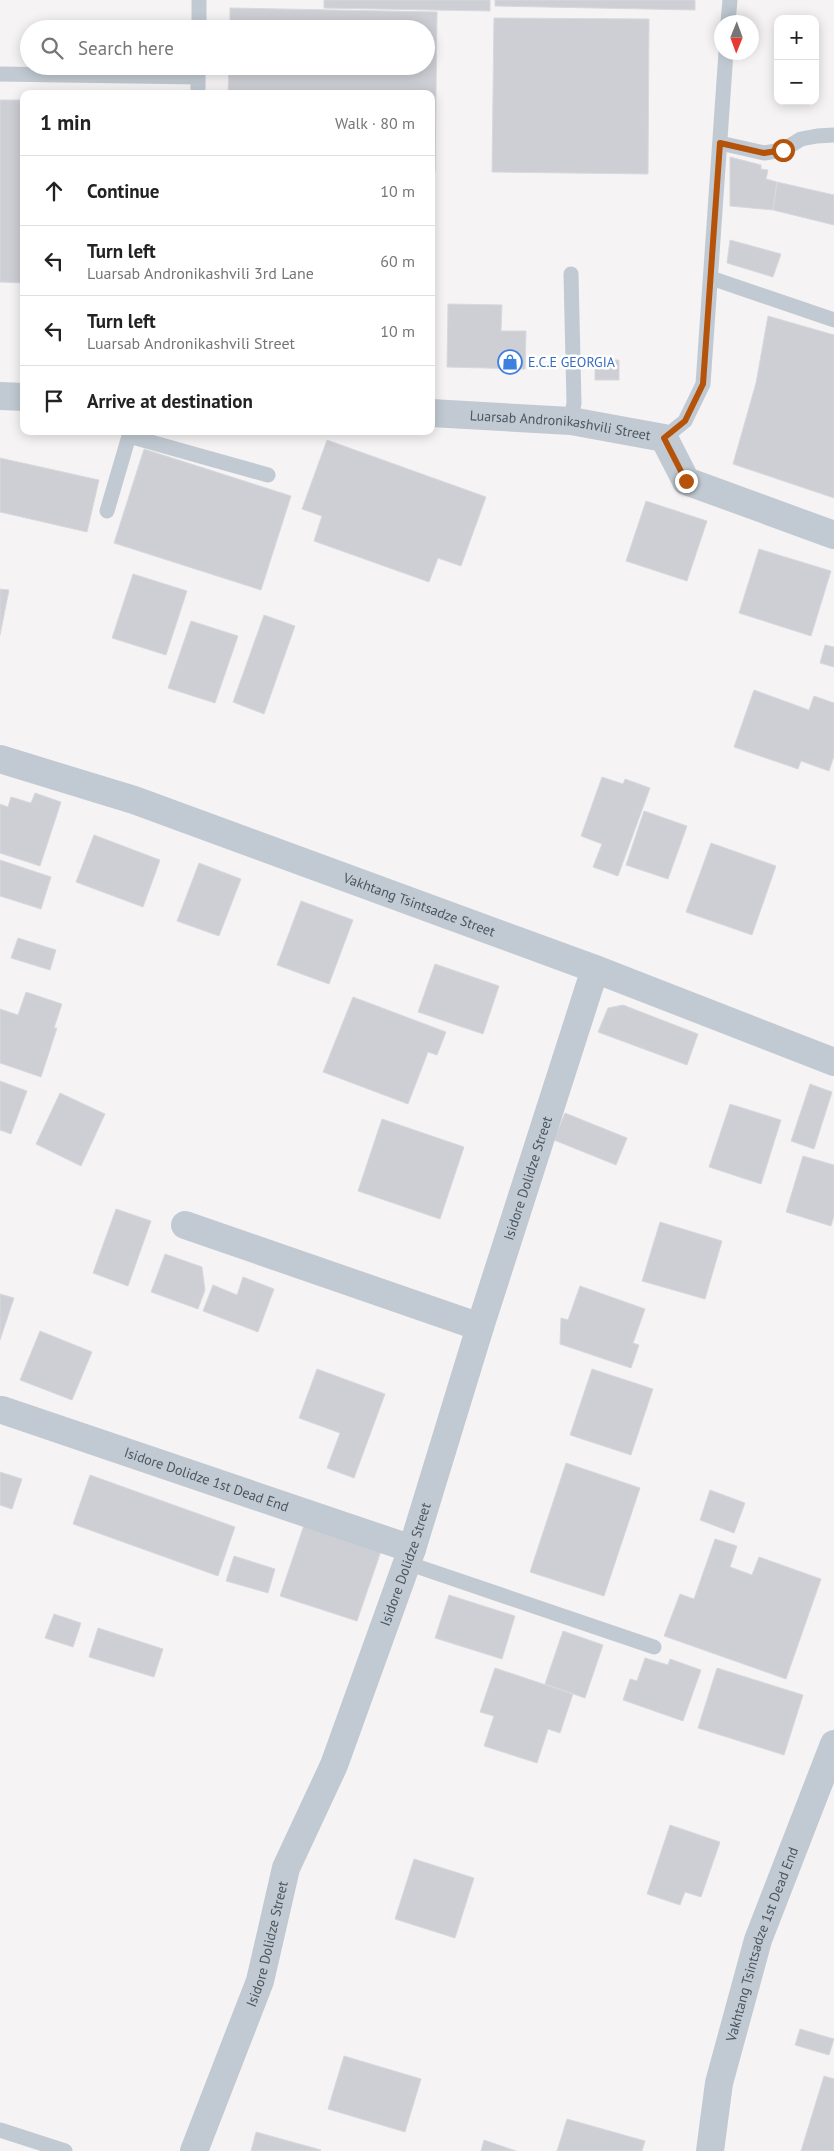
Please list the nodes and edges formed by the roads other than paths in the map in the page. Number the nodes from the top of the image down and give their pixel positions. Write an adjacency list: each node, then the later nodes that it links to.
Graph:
1 (199, 0): 4 (lane)
2 (730, 0): 3 (lane)
3 (729, 15)
4 (199, 20)
5 (725, 60): 11 (lane)
6 (0, 74): 7 (lane)
7 (20, 74)
8 (198, 75): 9 (lane)
9 (198, 90)
10 (834, 135): 11 (lane)
11 (720, 143): 13 (lane)
12 (571, 274): 18 (lane)
13 (711, 278): 14 (lane); 21 (lane)
14 (834, 320)
15 (0, 396): 16 (street)
16 (20, 397)
17 (435, 413): 18 (street, Luarsab Andronikashvili Street)
18 (571, 421): 21 (street, Luarsab Andronikashvili Street)
19 (129, 435): 23 (lane)
20 (132, 435): 22 (lane)
21 (664, 438): 24 (street, Luarsab Andronikashvili Street)
22 (268, 475)
23 (106, 511)
24 (834, 535)
25 (0, 759): 26 (street, Vakhtang Tsintsadze Street)
26 (594, 969): 27 (street, Vakhtang Tsintsadze Street); 29 (street, Isidore Dolidze Street)
27 (834, 1062)
28 (185, 1225): 29 (street)
29 (480, 1327): 31 (street, Isidore Dolidze Street)
30 (2, 1410): 31 (street, Isidore Dolidze 1st Dead End)
31 (410, 1556): 32 (lane); 36 (street, Isidore Dolidze Street)
32 (654, 1647)
33 (834, 1744): 37 (street, Vakhtang Tsintsadze 1st Dead End)
34 (0, 2130): 35 (lane)
35 (65, 2151)
36 (194, 2151)
37 (710, 2151)

